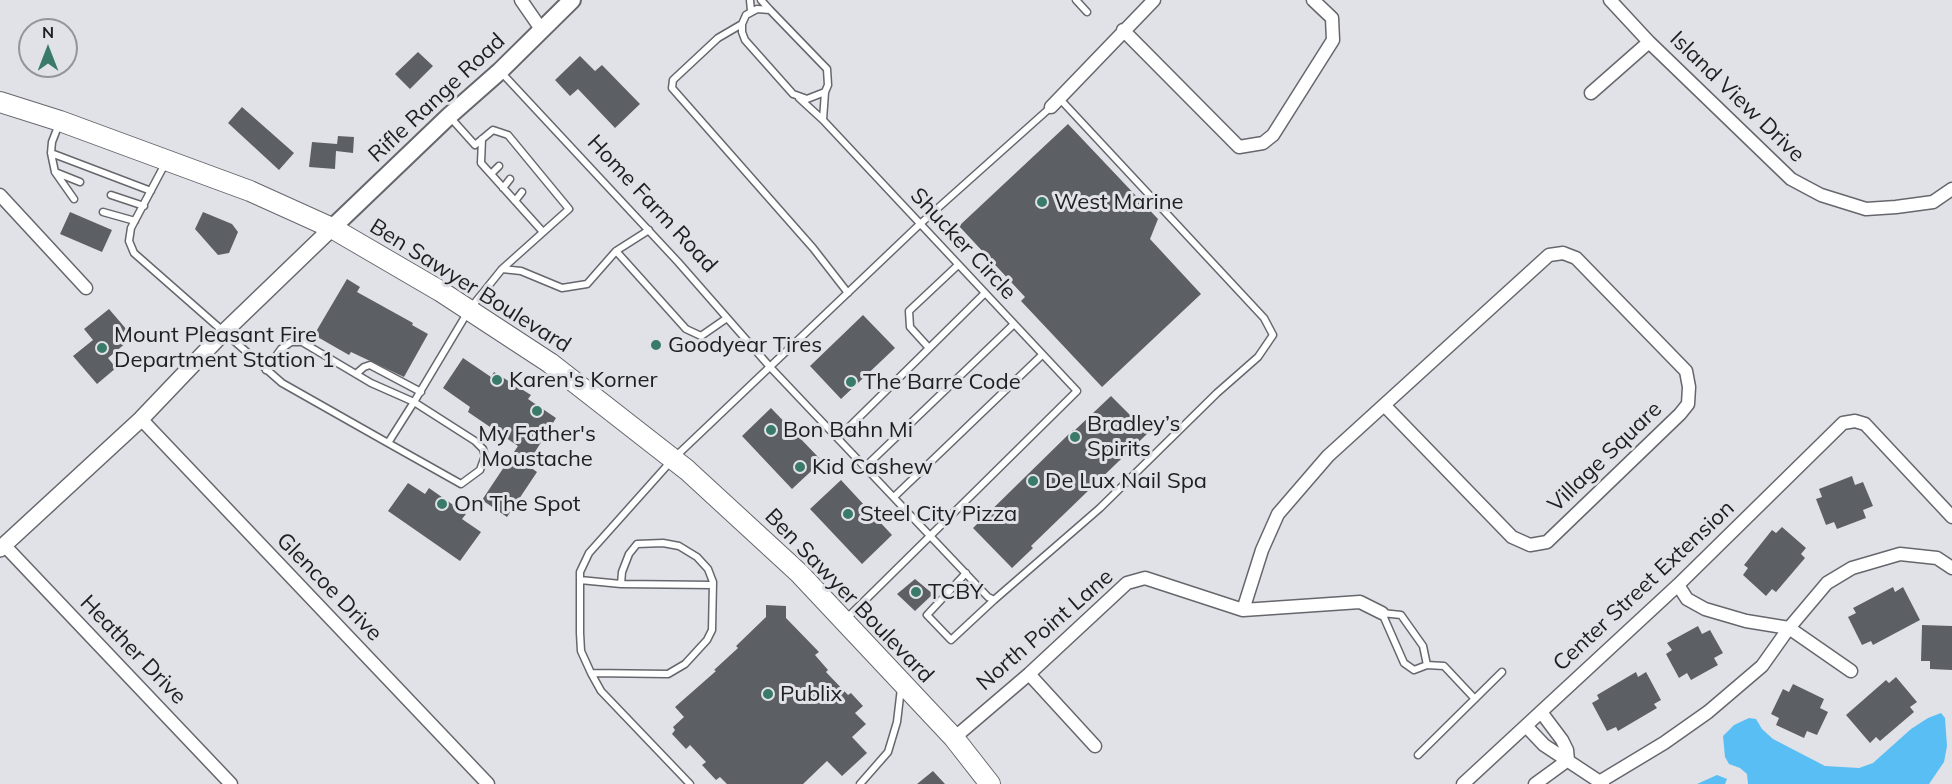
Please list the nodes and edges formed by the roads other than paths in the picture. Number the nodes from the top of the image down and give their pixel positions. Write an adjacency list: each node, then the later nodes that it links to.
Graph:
1 (521, 0): 13 (street)
2 (572, 0): 13 (main road, Rifle Range Road)
3 (750, 0): 10 (lane)
4 (761, 0): 9 (lane)
5 (1076, 0): 11 (lane)
6 (1154, 0): 14 (street)
7 (1313, 0): 14 (street)
8 (1610, 0): 15 (street, Island View Drive)
9 (770, 10): 10 (lane); 17 (lane)
10 (751, 11): 12 (lane)
11 (1087, 12)
12 (742, 24): 19 (lane, Shucker Circle); 58 (lane)
13 (542, 29): 16 (main road, Rifle Range Road)
14 (1123, 30): 21 (street)
15 (1649, 42): 18 (street); 38 (street, Island View Drive)
16 (500, 71): 22 (main road, Rifle Range Road); 52 (lane, Home Farm Road)
17 (825, 92): 19 (lane); 23 (lane)
18 (1592, 93)
19 (799, 98): 23 (lane, Shucker Circle)
20 (0, 102): 24 (main road, Ben Sawyer Boulevard)
21 (1055, 103): 50 (lane); 87 (lane)
22 (449, 116): 25 (lane); 51 (main road, Rifle Range Road)
23 (823, 120): 50 (lane, Shucker Circle)
24 (60, 121): 27 (lane); 29 (main road, Ben Sawyer Boulevard)
25 (482, 139): 26 (lane); 34 (lane)
26 (519, 148): 28 (lane); 30 (lane)
27 (51, 153): 33 (lane); 39 (lane)
28 (512, 153)
29 (167, 161): 39 (lane); 51 (main road, Ben Sawyer Boulevard)
30 (529, 161): 32 (lane); 53 (lane)
31 (499, 166): 34 (lane)
32 (524, 166)
33 (55, 172): 36 (lane); 42 (lane)
34 (491, 174): 37 (lane)
35 (510, 179): 37 (lane)
36 (80, 182)
37 (503, 188): 44 (lane)
38 (1952, 189)
39 (151, 191): 45 (lane)
40 (522, 192): 44 (lane)
41 (111, 195): 45 (lane)
42 (74, 199)
43 (2, 201): 57 (street)
44 (515, 201): 48 (lane)
45 (144, 206): 49 (lane)
46 (537, 210): 48 (lane)
47 (103, 212): 49 (lane)
48 (530, 217): 53 (lane)
49 (135, 221): 63 (lane)
50 (920, 224): 55 (lane, Shucker Circle); 58 (lane)
51 (332, 228): 60 (main road, Ben Sawyer Boulevard); 63 (street)
52 (649, 230): 54 (lane); 61 (lane, Home Farm Road)
53 (543, 232): 56 (lane)
54 (616, 251): 56 (lane); 61 (lane)
55 (958, 265): 59 (lane, Shucker Circle); 64 (lane)
56 (502, 268): 60 (lane)
57 (86, 288)
58 (848, 293): 66 (lane)
59 (985, 293): 62 (lane, Shucker Circle); 64 (lane)
60 (469, 310): 69 (lane); 75 (main road, Ben Sawyer Boulevard)
61 (727, 318): 66 (lane, Home Farm Road)
62 (1014, 324): 65 (lane, Shucker Circle); 76 (lane)
63 (223, 333): 67 (lane); 72 (street)
64 (929, 348): 73 (lane)
65 (1042, 355): 77 (lane); 79 (lane, Shucker Circle)
66 (771, 368): 73 (lane, Home Farm Road); 75 (lane)
67 (266, 370): 68 (lane); 74 (lane)
68 (356, 374): 69 (lane); 70 (lane)
69 (421, 392): 70 (lane)
70 (414, 402): 74 (lane); 74 (lane)
71 (1384, 405): 71 (street, Village Square); 88 (street, Village Square)
72 (141, 419): 80 (street); 107 (street, Glencoe Drive)
73 (838, 438): 76 (lane, Home Farm Road)
74 (388, 443)
75 (673, 459): 83 (lane); 90 (main road, Ben Sawyer Boulevard)
76 (865, 467): 77 (lane, Home Farm Road)
77 (894, 497): 79 (lane, Home Farm Road)
78 (1952, 518): 86 (street, Center Street Extension)
79 (930, 536): 82 (lane, Home Farm Road); 90 (lane)
80 (2, 547): 106 (street, Heather Drive)
81 (1952, 568): 91 (street)
82 (966, 573): 87 (lane, Home Farm Road); 87 (lane)
83 (580, 580): 84 (lane); 95 (lane)
84 (621, 584): 85 (lane); 85 (lane)
85 (713, 585): 95 (lane)
86 (1678, 585): 91 (street); 99 (street, Center Street Extension)
87 (994, 600)
88 (1243, 610): 89 (street, North Point Lane); 96 (street, North Point Lane)
89 (1382, 613): 92 (lane); 92 (lane)
90 (844, 621): 97 (main road, Ben Sawyer Boulevard)
91 (1788, 628): 93 (street); 105 (street)
92 (1427, 665): 98 (lane)
93 (1851, 671)
94 (1502, 672): 98 (lane)
95 (591, 674): 108 (lane)
96 (1029, 674): 101 (street, North Point Lane); 102 (street)
97 (902, 682): 101 (main road, Ben Sawyer Boulevard); 109 (lane)
98 (1475, 699): 103 (lane)
99 (1541, 712): 100 (street, Center Street Extension); 104 (street)
100 (1526, 726): 104 (street); 111 (street, Center Street Extension)
101 (954, 738): 110 (main road, Ben Sawyer Boulevard)
102 (1095, 746)
103 (1418, 755)
104 (1568, 760): 105 (street); 112 (street)
105 (1602, 782)
106 (231, 784)
107 (488, 784)
108 (690, 784)
109 (860, 784)
110 (990, 784)
111 (1463, 784)
112 (1535, 784)

